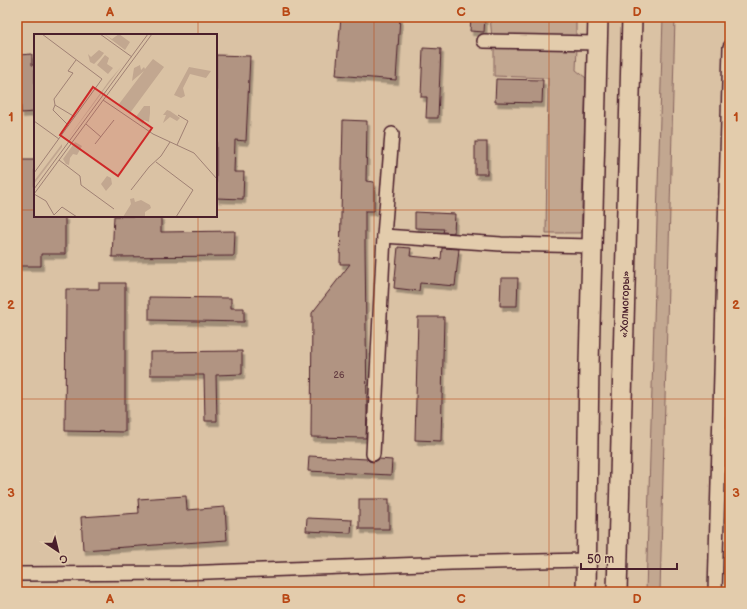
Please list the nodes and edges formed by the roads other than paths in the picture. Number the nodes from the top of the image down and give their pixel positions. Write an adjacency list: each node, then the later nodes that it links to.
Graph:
1 (598, 17): 4 (highway)
2 (632, 17): 15 (highway, «Холмогоры»)
3 (484, 41): 4 (street)
4 (597, 43): 10 (highway)
5 (730, 47): 6 (street)
6 (729, 130): 9 (street)
7 (392, 134): 8 (street)
8 (384, 236): 10 (street); 11 (street)
9 (727, 245): 16 (street)
10 (592, 246): 12 (highway)
11 (373, 454)
12 (586, 560): 13 (street); 14 (highway)
13 (17, 574)
14 (586, 592)
15 (617, 592)
16 (715, 592)

